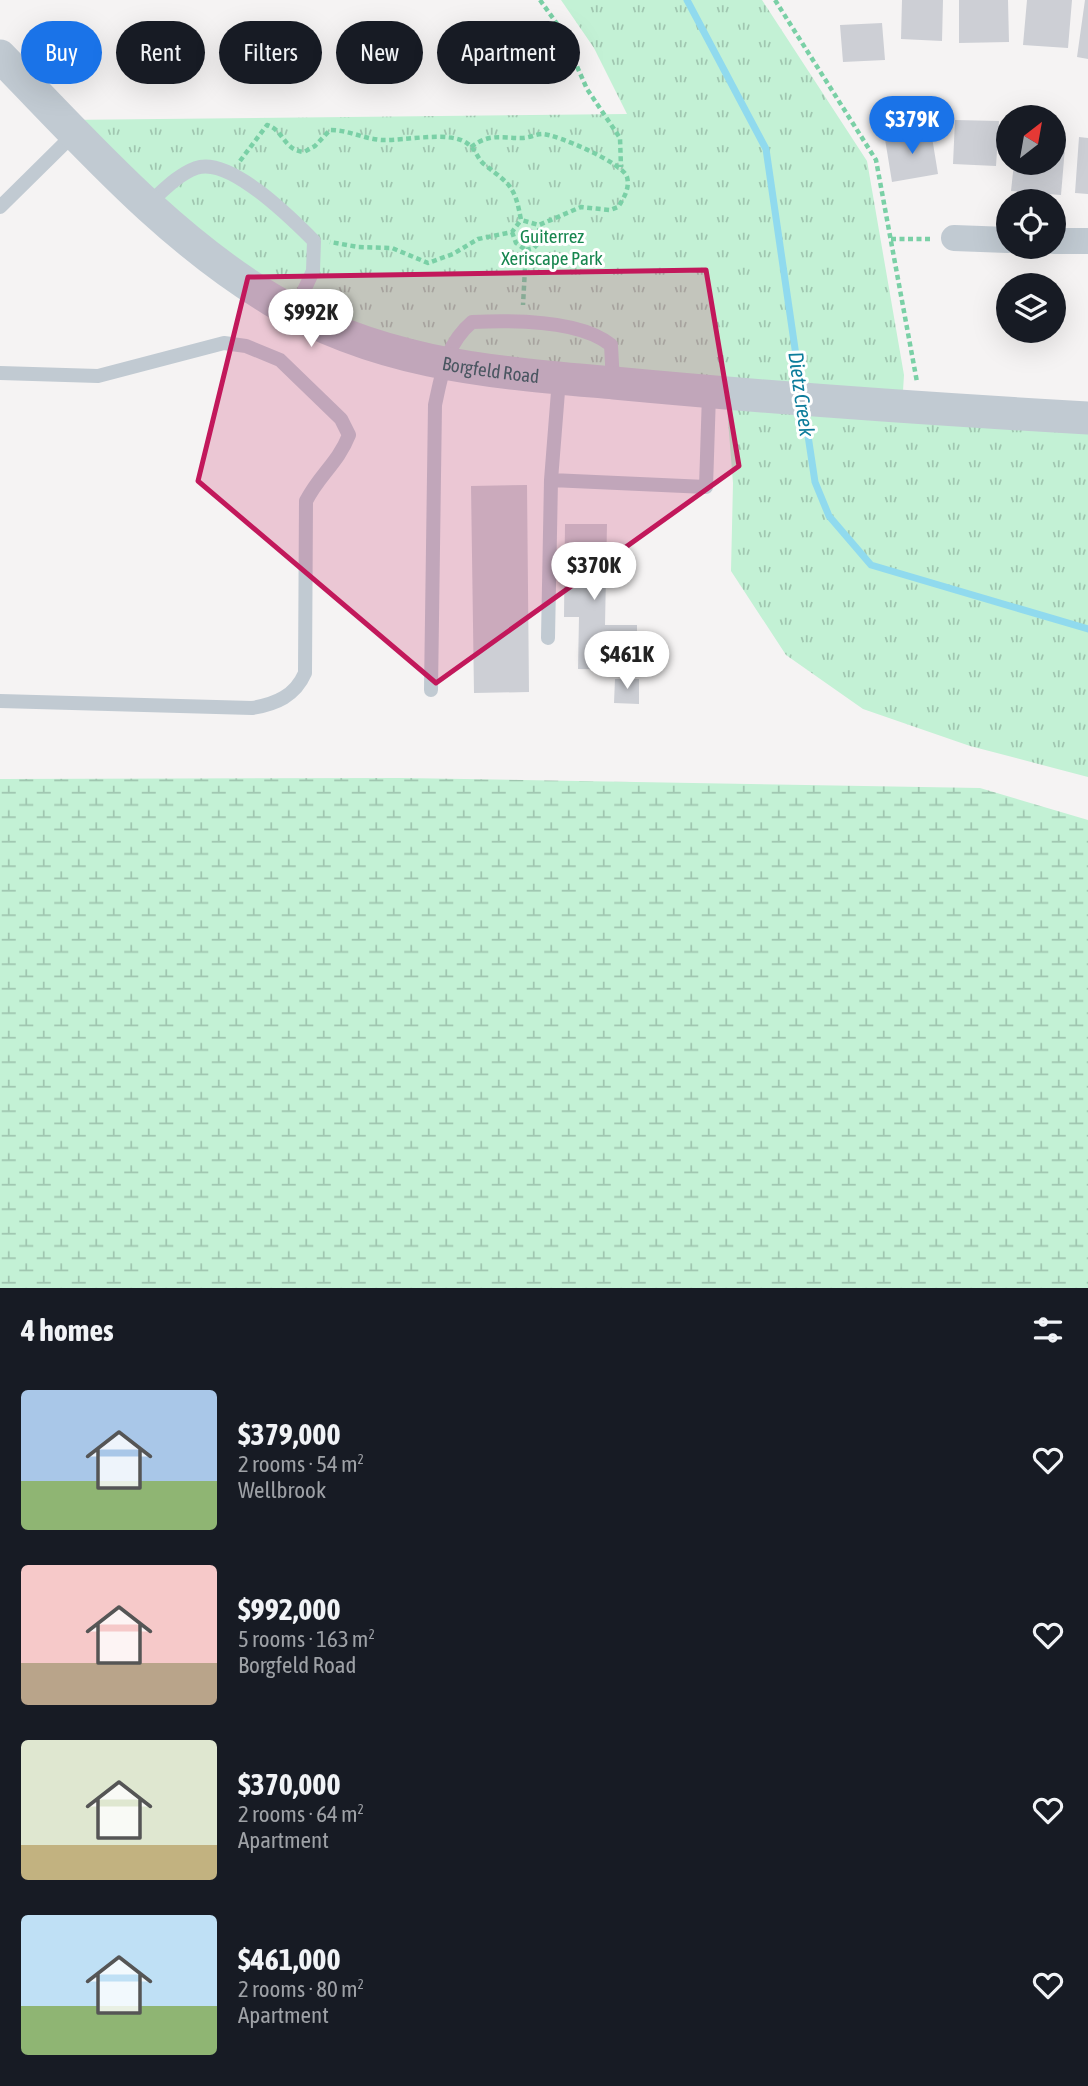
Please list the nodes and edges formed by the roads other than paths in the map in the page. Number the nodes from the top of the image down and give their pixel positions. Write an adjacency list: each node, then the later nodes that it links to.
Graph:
1 (0, 56): 2 (street, Borgfeld Road)
2 (75, 133): 3 (street, Borgfeld Road); 4 (lane)
3 (148, 204): 9 (street, Borgfeld Road); 9 (lane)
4 (0, 207)
5 (954, 238): 6 (street)
6 (996, 240)
7 (1066, 241): 8 (street)
8 (1088, 241)
9 (293, 312): 10 (street, Borgfeld Road)
10 (443, 365): 12 (street, Borgfeld Road); 13 (lane); 18 (lane)
11 (0, 373): 19 (lane)
12 (559, 379): 13 (street, Borgfeld Road); 16 (lane)
13 (613, 383): 14 (street, Borgfeld Road)
14 (723, 395): 15 (street, Borgfeld Road); 16 (lane)
15 (1088, 418)
16 (551, 480): 17 (lane)
17 (548, 638)
18 (431, 690)
19 (0, 701)

